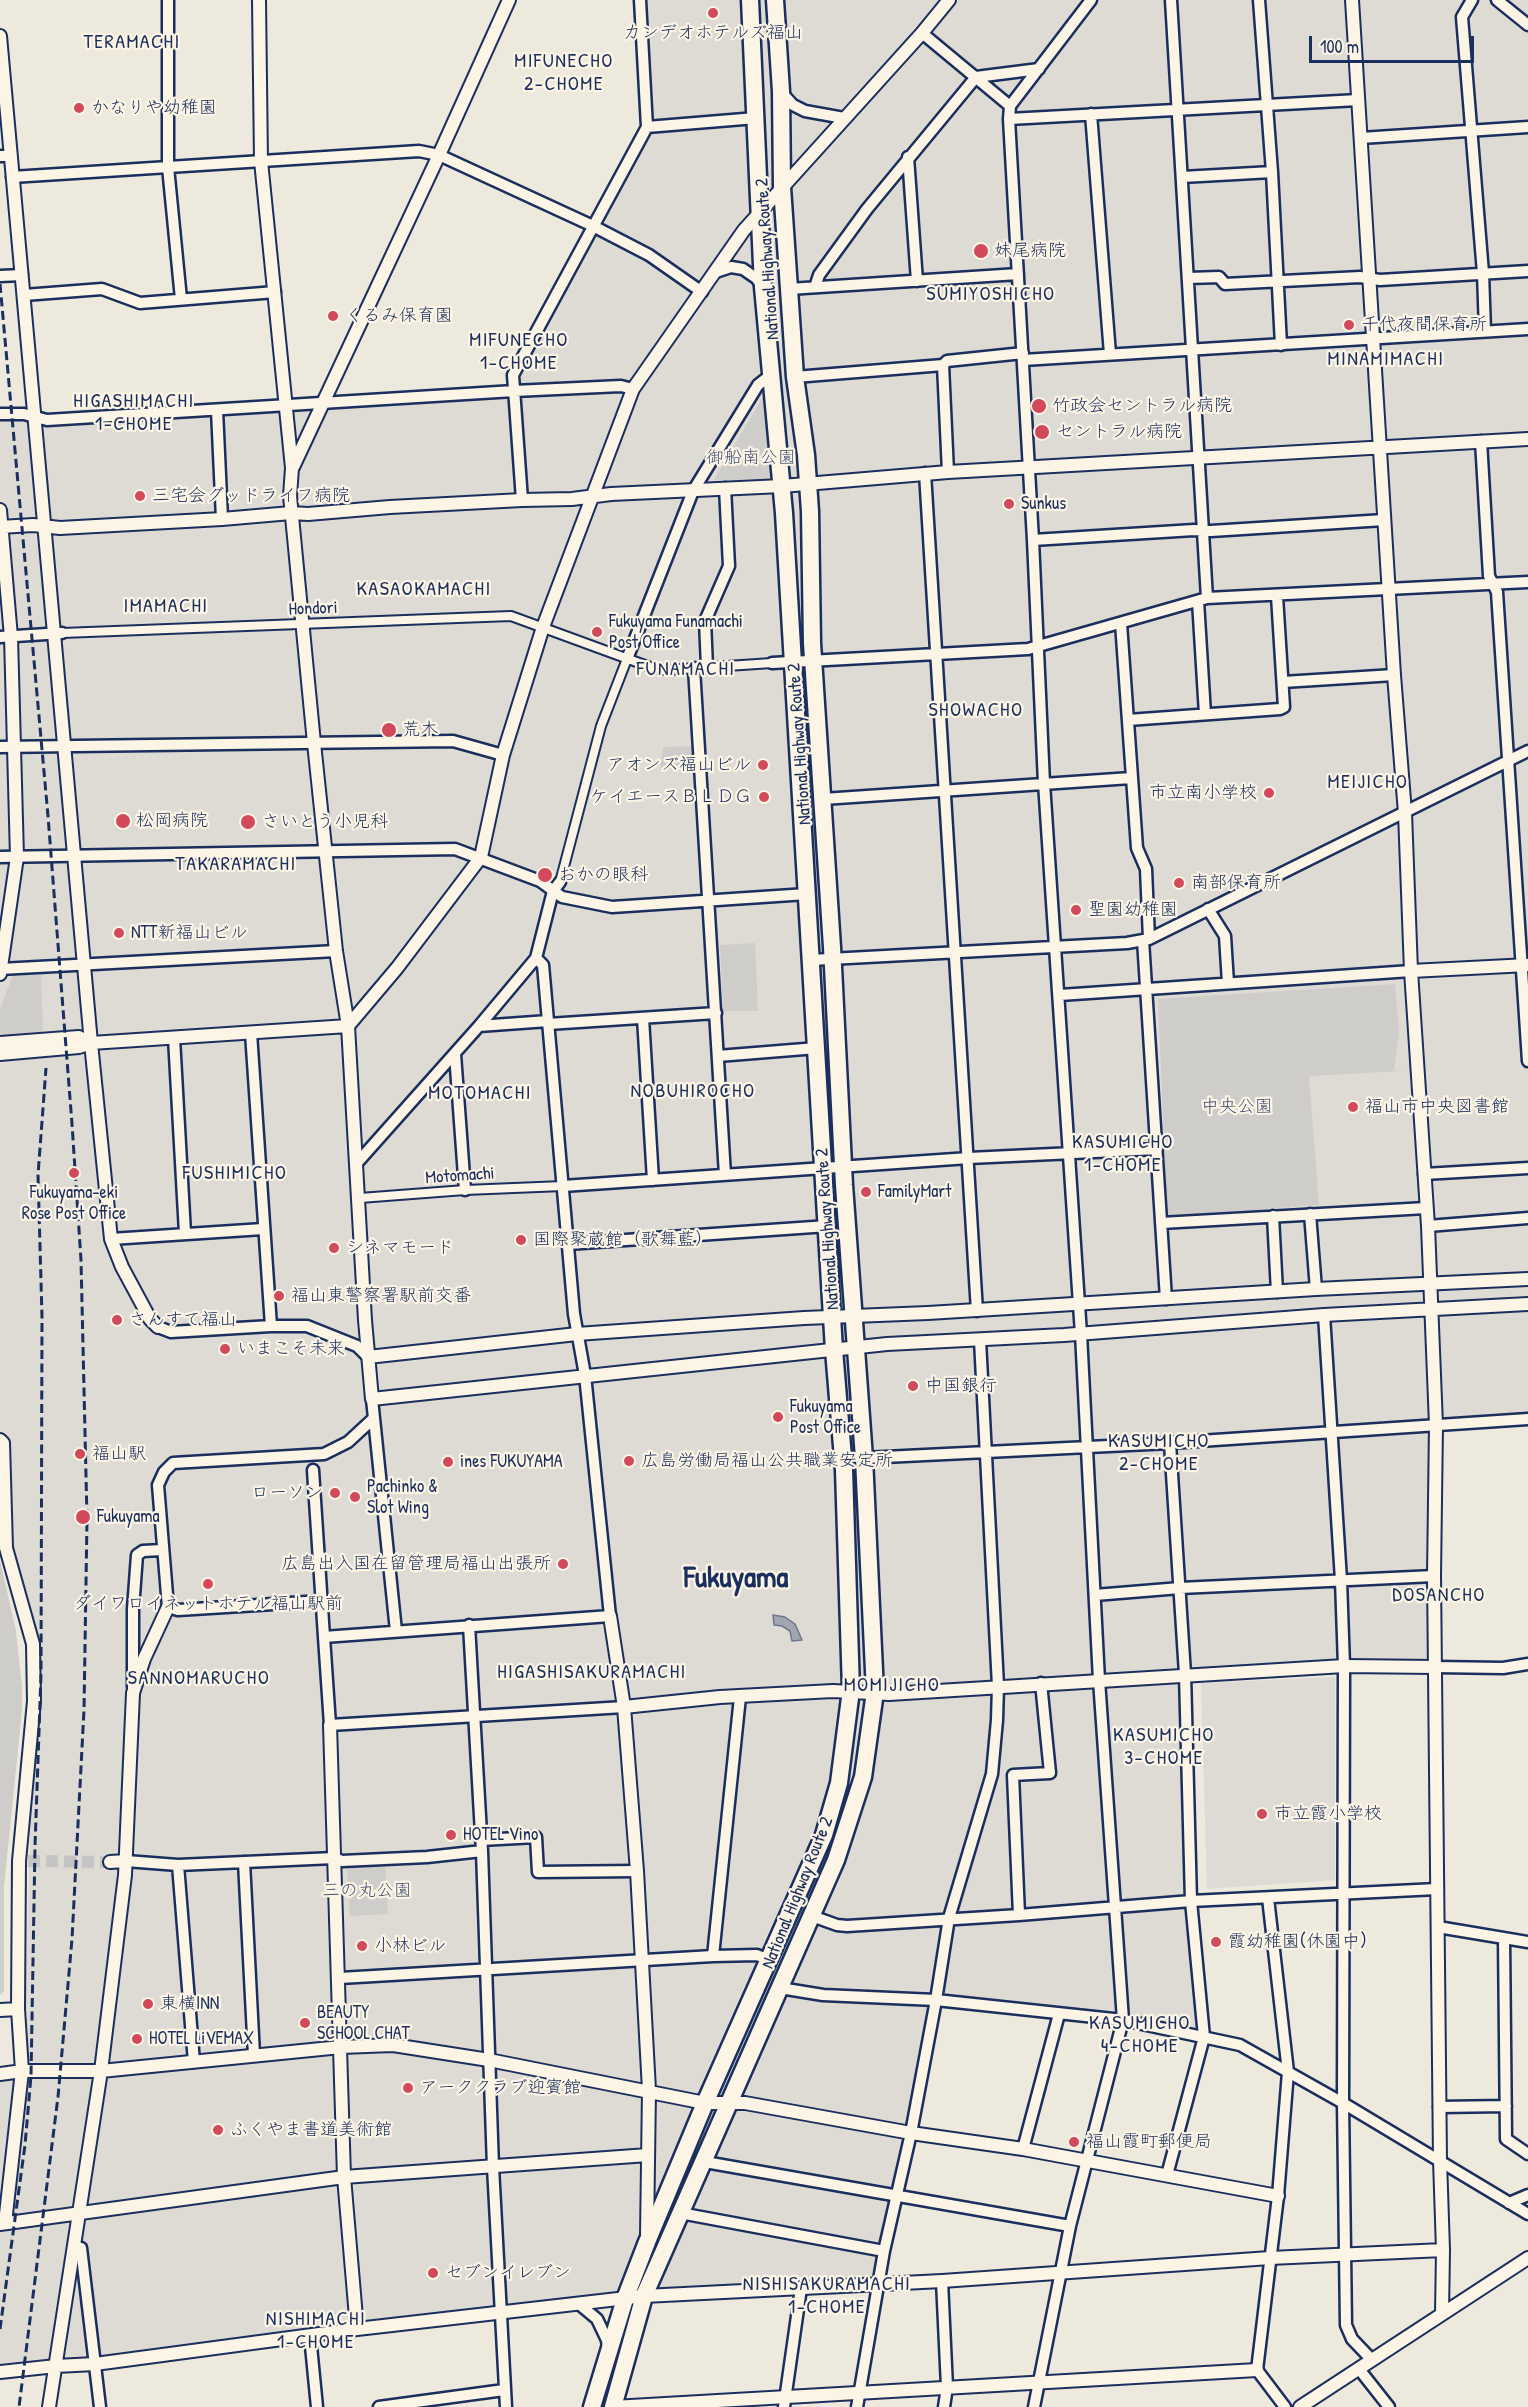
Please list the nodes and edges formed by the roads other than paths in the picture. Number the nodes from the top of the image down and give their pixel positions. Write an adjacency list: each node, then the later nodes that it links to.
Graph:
1 (168, 0): 36 (street)
2 (260, 0): 35 (street)
3 (509, 0): 32 (street)
4 (640, 0): 28 (street)
5 (750, 0): 25 (highway, National Highway Route 2)
6 (775, 0): 19 (highway, National Highway Route 2)
7 (1091, 0): 17 (street)
8 (1172, 0): 23 (street)
9 (1259, 0): 21 (street)
10 (1352, 0): 20 (street)
11 (1472, 0): 30 (street)
12 (1497, 0): 14 (street)
13 (944, 1): 15 (street)
14 (1528, 25)
15 (922, 33): 18 (street); 26 (street)
16 (0, 36): 33 (street)
17 (1039, 69): 18 (street); 22 (street)
18 (976, 77): 22 (street); 34 (street)
19 (781, 92): 26 (street); 40 (highway, National Highway Route 2)
20 (1358, 100): 21 (street); 31 (street)
21 (1265, 105): 23 (street); 37 (street)
22 (1010, 106): 27 (street)
23 (1177, 110): 24 (street); 39 (street)
24 (1091, 114): 27 (street); 65 (street)
25 (756, 118): 28 (street); 41 (highway, National Highway Route 2)
26 (844, 118): 40 (street)
27 (1009, 119): 46 (street)
28 (647, 127): 42 (street)
29 (1528, 127): 30 (street)
30 (1470, 132): 31 (street); 45 (street)
31 (1360, 138): 50 (street)
32 (439, 155): 35 (street); 42 (street); 72 (street)
33 (5, 156): 38 (street)
34 (908, 157): 51 (street); 54 (street)
35 (261, 161): 36 (street); 56 (street)
36 (168, 167): 38 (street); 59 (street)
37 (1272, 172): 39 (street); 52 (street)
38 (12, 177): 47 (street)
39 (1182, 177): 49 (street)
40 (782, 187): 41 (street); 55 (highway, National Highway Route 2)
41 (759, 216): 44 (street); 53 (highway, National Highway Route 2)
42 (593, 226): 57 (street); 71 (street)
43 (1528, 271): 45 (street)
44 (716, 272): 53 (street); 57 (street)
45 (1483, 273): 50 (street); 61 (street)
46 (1018, 274): 51 (street); 66 (street)
47 (21, 275): 48 (street); 58 (street)
48 (0, 276)
49 (1189, 279): 52 (street); 64 (street)
50 (1369, 279): 52 (street); 62 (street)
51 (917, 281): 54 (street)
52 (1277, 282): 63 (street)
53 (763, 287): 68 (highway, National Highway Route 2)
54 (814, 287): 55 (street)
55 (789, 290): 69 (highway, National Highway Route 2)
56 (275, 292): 59 (street); 73 (street)
57 (702, 292): 70 (street)
58 (24, 295): 59 (street); 76 (street)
59 (181, 299)
60 (1528, 329): 61 (street)
61 (1485, 331): 62 (street)
62 (1373, 339): 63 (street); 79 (street)
63 (1281, 345): 64 (street)
64 (1192, 350): 65 (street); 80 (street)
65 (1110, 354): 66 (street)
66 (1023, 357): 67 (street); 82 (street)
67 (943, 365): 69 (street); 83 (street)
68 (772, 374): 86 (highway, National Highway Route 2); 88 (street)
69 (795, 377): 85 (highway, National Highway Route 2)
70 (633, 389): 71 (street); 89 (street)
71 (514, 391): 72 (street); 90 (street)
72 (324, 403): 73 (street); 81 (street)
73 (286, 406): 74 (street); 81 (street)
74 (217, 410): 76 (street); 93 (street)
75 (0, 414): 76 (street)
76 (35, 417): 96 (street)
77 (1528, 439): 78 (street)
78 (1481, 441): 79 (street); 100 (street)
79 (1380, 448): 80 (street); 94 (street)
80 (1199, 456): 82 (street); 97 (street)
81 (292, 468): 92 (street)
82 (1029, 468): 83 (street); 98 (street)
83 (948, 472): 84 (street)
84 (925, 473): 85 (street); 110 (street)
85 (807, 484): 86 (street); 112 (highway, National Highway Route 2)
86 (782, 486): 87 (street); 114 (highway, National Highway Route 2)
87 (725, 488): 88 (street); 115 (street)
88 (693, 491): 89 (street); 111 (street)
89 (591, 496): 90 (street); 106 (street)
90 (522, 500): 92 (street)
91 (0, 510): 95 (street)
92 (291, 513): 93 (street); 105 (street)
93 (222, 519): 96 (street)
94 (1384, 520): 97 (street); 101 (street)
95 (1, 527): 96 (street); 108 (street)
96 (44, 527): 107 (street)
97 (1203, 531): 98 (street); 103 (street)
98 (1033, 540): 109 (street)
99 (1528, 582): 100 (street)
100 (1493, 584): 101 (street); 127 (street)
101 (1389, 589): 102 (street); 117 (street)
102 (1277, 596): 103 (street); 118 (street)
103 (1203, 600): 104 (street); 119 (street)
104 (1121, 622): 109 (street); 120 (street)
105 (303, 624): 106 (street, Hondori); 107 (street, Hondori); 121 (street)
106 (543, 627): 111 (street, Hondori); 126 (street)
107 (58, 633): 108 (street); 122 (street)
108 (6, 637): 124 (street)
109 (1037, 645): 110 (street); 129 (street)
110 (936, 652): 112 (street); 130 (street)
111 (627, 659): 116 (street, Hondori); 138 (street)
112 (814, 662): 114 (street); 131 (highway, National Highway Route 2)
113 (772, 663): 114 (street); 115 (street, Hondori)
114 (793, 663): 139 (highway, National Highway Route 2)
115 (707, 667): 116 (street, Hondori)
116 (694, 668): 140 (street)
117 (1394, 675): 118 (street); 132 (street)
118 (1282, 682): 119 (street)
119 (1205, 714): 120 (street)
120 (1128, 720): 128 (street)
121 (314, 743): 122 (street); 126 (street); 133 (street)
122 (64, 746): 124 (street); 134 (street)
123 (0, 747): 124 (street)
124 (16, 747): 136 (street)
125 (1528, 752): 127 (street)
126 (503, 755): 137 (street)
127 (1508, 762): 132 (street); 150 (street)
128 (1131, 778): 129 (street); 142 (street)
129 (1044, 783): 130 (street); 143 (street)
130 (944, 790): 131 (street); 145 (street)
131 (823, 799): 148 (highway, National Highway Route 2)
132 (1405, 813): 141 (street); 152 (street)
133 (326, 851): 134 (street); 137 (street); 144 (street)
134 (75, 855): 136 (street); 149 (street)
135 (0, 857): 136 (street)
136 (17, 857): 151 (street)
137 (481, 857): 138 (street); 159 (street)
138 (556, 887): 140 (street); 146 (street)
139 (807, 894): 140 (street); 147 (highway, National Highway Route 2)
140 (709, 901): 156 (street)
141 (1208, 909): 142 (street); 153 (street)
142 (1146, 939): 143 (street); 154 (street)
143 (1055, 947): 145 (street); 155 (street)
144 (336, 951): 149 (street); 159 (street)
145 (954, 953): 148 (street); 172 (street)
146 (536, 958): 158 (street); 160 (street)
147 (811, 960): 148 (street); 165 (highway, National Highway Route 2)
148 (832, 960): 174 (highway, National Highway Route 2)
149 (85, 965): 151 (street); 163 (street)
150 (1525, 966): 152 (street); 169 (street)
151 (1, 971)
152 (1411, 971): 153 (street); 178 (street)
153 (1228, 983): 154 (street)
154 (1146, 989): 155 (street); 170 (street)
155 (1060, 995): 171 (street)
156 (716, 1014): 157 (street); 168 (street)
157 (643, 1018): 158 (street); 179 (street)
158 (548, 1023): 160 (street); 180 (street)
159 (348, 1026): 161 (street); 173 (street)
160 (479, 1026): 167 (street)
161 (251, 1033): 162 (street); 190 (street)
162 (174, 1038): 163 (street); 191 (street)
163 (91, 1042): 164 (street); 166 (street); 192 (street)
164 (0, 1043)
165 (817, 1048): 168 (street); 176 (highway, National Highway Route 2)
166 (0, 1054)
167 (455, 1054): 173 (street); 181 (street)
168 (718, 1056): 177 (street)
169 (1528, 1061)
170 (1157, 1149): 171 (street); 187 (street)
171 (1069, 1153): 172 (street); 199 (street)
172 (969, 1158): 174 (street); 202 (street)
173 (357, 1163): 182 (street)
174 (843, 1167): 176 (street); 204 (highway, National Highway Route 2)
175 (1528, 1167): 178 (street)
176 (824, 1168): 177 (street); 188 (highway, National Highway Route 2)
177 (725, 1174): 179 (street)
178 (1424, 1174): 183 (street)
179 (653, 1180): 180 (street)
180 (563, 1186): 181 (street, Motomachi); 193 (street)
181 (465, 1190): 182 (street, Motomachi)
182 (360, 1198): 213 (street)
183 (1426, 1208): 184 (street); 189 (street)
184 (1310, 1214): 185 (street); 196 (street)
185 (1273, 1216): 187 (street); 197 (street)
186 (1528, 1218): 189 (street)
187 (1161, 1223): 198 (street)
188 (828, 1226): 193 (street); 205 (highway, National Highway Route 2)
189 (1428, 1226): 195 (street)
190 (263, 1229): 191 (street); 206 (street)
191 (185, 1233): 192 (street)
192 (111, 1239): 207 (street)
193 (568, 1244): 208 (street)
194 (1528, 1279): 195 (street)
195 (1430, 1283): 196 (street); 201 (street)
196 (1316, 1289): 197 (street)
197 (1277, 1292): 198 (street)
198 (1166, 1299): 199 (street)
199 (1078, 1303): 202 (street); 209 (street)
200 (1528, 1304): 201 (street)
201 (1432, 1310): 203 (street); 218 (street)
202 (977, 1311): 204 (street)
203 (1324, 1315): 209 (street); 219 (street)
204 (853, 1317): 205 (street); 211 (highway, National Highway Route 2)
205 (833, 1318): 208 (street); 212 (highway, National Highway Route 2)
206 (271, 1326): 207 (street); 213 (street)
207 (158, 1328)
208 (577, 1334): 213 (street); 214 (street)
209 (1081, 1334): 210 (street); 222 (street)
210 (980, 1340): 211 (street); 223 (street)
211 (855, 1348): 212 (street); 224 (highway, National Highway Route 2)
212 (834, 1350): 214 (street); 244 (highway, National Highway Route 2)
213 (368, 1357): 215 (street)
214 (585, 1375): 215 (street); 233 (street)
215 (372, 1399): 216 (street)
216 (374, 1418): 226 (street); 235 (street)
217 (1528, 1419): 218 (street)
218 (1436, 1425): 219 (street); 227 (street)
219 (1332, 1433): 221 (street); 228 (street)
220 (0, 1440): 277 (street)
221 (1170, 1443): 222 (street); 229 (street)
222 (1086, 1447): 223 (street); 230 (street)
223 (986, 1451): 224 (street); 243 (street)
224 (864, 1458): 245 (highway, National Highway Route 2)
225 (313, 1470): 231 (street)
226 (162, 1550): 232 (street); 246 (street)
227 (1434, 1576): 228 (street); 239 (street)
228 (1341, 1580): 229 (street); 238 (street)
229 (1180, 1588): 230 (street); 240 (street)
230 (1095, 1595): 241 (street)
231 (322, 1601): 232 (street); 236 (street)
232 (168, 1607): 246 (street)
233 (610, 1616): 234 (street); 248 (street)
234 (469, 1625): 235 (street); 249 (street)
235 (396, 1631): 236 (street)
236 (324, 1637): 250 (street)
237 (1528, 1664): 239 (street)
238 (1344, 1666): 239 (street); 240 (street); 260 (street)
239 (1434, 1666): 259 (street)
240 (1185, 1674): 241 (street); 262 (street)
241 (1099, 1680): 242 (street); 263 (street)
242 (1041, 1683): 243 (street); 264 (street)
243 (998, 1686): 245 (street); 266 (street)
244 (851, 1690): 245 (street); 247 (street); 272 (highway, National Highway Route 2)
245 (875, 1692): 265 (highway, National Highway Route 2)
246 (133, 1693): 254 (street)
247 (740, 1696): 248 (street); 270 (street)
248 (624, 1707): 249 (street); 258 (street)
249 (474, 1717): 250 (street); 251 (street)
250 (330, 1725): 253 (street)
251 (481, 1840): 252 (street); 258 (street)
252 (482, 1851): 253 (street); 273 (street)
253 (334, 1858): 256 (street); 274 (street)
254 (126, 1861): 255 (street); 257 (street); 287 (street)
255 (110, 1862)
256 (244, 1862): 257 (street); 283 (street)
257 (178, 1865): 285 (street)
258 (637, 1871): 271 (street)
259 (1437, 1889): 260 (street); 267 (street)
260 (1343, 1894): 261 (street); 293 (street)
261 (1268, 1898): 262 (street); 288 (street)
262 (1191, 1901): 263 (street); 281 (street)
263 (1113, 1907): 264 (street); 280 (street)
264 (1019, 1915): 266 (street)
265 (812, 1916): 266 (street); 275 (highway, National Highway Route 2)
266 (949, 1918): 276 (street)
267 (1438, 1927): 268 (street); 295 (street)
268 (1504, 1938): 269 (street); 294 (street)
269 (1528, 1942)
270 (712, 1956): 271 (street); 272 (street)
271 (641, 1960): 273 (street); 290 (street)
272 (769, 1960): 291 (highway, National Highway Route 2)
273 (487, 1968): 274 (street); 284 (street)
274 (340, 1978): 282 (street)
275 (780, 1988): 276 (street); 292 (highway, National Highway Route 2)
276 (936, 2000): 279 (street); 296 (street)
277 (18, 2009): 278 (street); 286 (street)
278 (0, 2010)
279 (1059, 2014): 280 (street); 297 (street)
280 (1123, 2020): 281 (street); 300 (street)
281 (1204, 2037): 288 (street); 304 (street)
282 (341, 2047): 283 (street); 284 (street); 305 (street)
283 (254, 2055): 285 (street)
284 (489, 2060): 290 (street); 303 (street)
285 (195, 2062): 287 (street)
286 (21, 2071): 287 (street); 289 (street); 313 (street)
287 (101, 2071): 311 (street)
288 (1288, 2072): 293 (street); 308 (street)
289 (0, 2074)
290 (649, 2090): 291 (street); 299 (street)
291 (705, 2103): 292 (street); 315 (highway, National Highway Route 2)
292 (729, 2103): 296 (street); 302 (highway, National Highway Route 2)
293 (1343, 2103): 301 (street); 319 (street)
294 (1506, 2106): 295 (street); 298 (street)
295 (1439, 2108): 301 (street)
296 (911, 2133): 297 (street); 307 (street)
297 (1023, 2149): 300 (street)
298 (1528, 2154)
299 (648, 2155): 303 (street); 315 (street)
300 (1085, 2160): 304 (street); 314 (street)
301 (1440, 2160): 309 (street); 317 (street)
302 (705, 2162): 307 (street); 310 (highway, National Highway Route 2)
303 (493, 2167): 305 (street); 329 (street)
304 (1167, 2175): 308 (street)
305 (344, 2177): 311 (street); 331 (street)
306 (1528, 2195): 309 (street)
307 (897, 2196): 314 (street); 318 (street)
308 (1278, 2196): 320 (street)
309 (1509, 2203): 312 (street)
310 (680, 2212): 318 (street); 326 (highway, National Highway Route 2)
311 (79, 2214): 313 (street); 316 (street)
312 (1528, 2214)
313 (3, 2223)
314 (1070, 2226): 322 (street)
315 (647, 2242): 327 (highway, National Highway Route 2)
316 (74, 2246): 335 (street); 336 (street)
317 (1443, 2250): 319 (street); 330 (street)
318 (884, 2251): 324 (street)
319 (1345, 2256): 320 (street); 334 (street)
320 (1270, 2258): 322 (street); 338 (street)
321 (1528, 2258): 330 (street)
322 (1061, 2273): 323 (street); 340 (street)
323 (942, 2281): 324 (street); 341 (street)
324 (879, 2283): 325 (street); 343 (street)
325 (801, 2288): 326 (street); 345 (street)
326 (644, 2296): 327 (street); 354 (highway, National Highway Route 2)
327 (625, 2299): 328 (street); 333 (highway, National Highway Route 2)
328 (579, 2304): 329 (street); 333 (street)
329 (501, 2313): 331 (street); 342 (street)
330 (1442, 2314): 334 (street)
331 (357, 2329): 332 (street)
332 (310, 2336): 335 (street); 350 (street)
333 (609, 2352): 353 (highway, National Highway Route 2)
334 (1372, 2360): 337 (street)
335 (95, 2364): 336 (street); 349 (street)
336 (56, 2366): 339 (street); 348 (street)
337 (1359, 2369): 359 (street); 360 (street)
338 (1257, 2370): 340 (street); 358 (street)
339 (0, 2372)
340 (1038, 2382): 341 (street); 357 (street)
341 (947, 2387): 343 (street); 356 (street)
342 (504, 2390): 344 (street); 352 (street)
343 (859, 2393): 345 (street); 355 (street)
344 (446, 2402): 347 (street)
345 (785, 2402): 346 (street)
346 (709, 2404): 354 (street)
347 (395, 2406): 351 (street)
348 (49, 2407)
349 (100, 2407)
350 (317, 2407)
351 (380, 2407)
352 (506, 2407)
353 (592, 2407)
354 (613, 2407)
355 (856, 2407)
356 (944, 2407)
357 (1034, 2407)
358 (1285, 2407)
359 (1300, 2407)
360 (1389, 2407)

